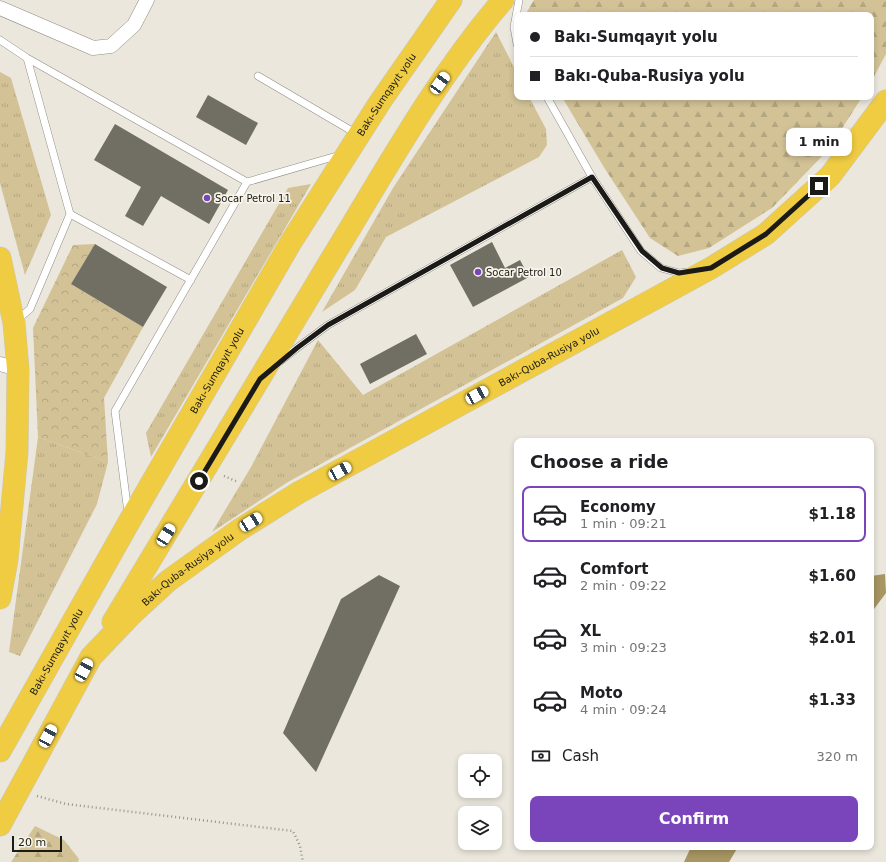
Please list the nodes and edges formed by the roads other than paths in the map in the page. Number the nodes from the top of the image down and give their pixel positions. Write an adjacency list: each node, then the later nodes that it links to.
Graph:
1 (147, 0): 5 (street)
2 (450, 0): 12 (highway, Bakı-Sumqayıt yolu)
3 (503, 0): 22 (highway)
4 (519, 0): 6 (lane)
5 (0, 8)
6 (517, 12)
7 (0, 40): 8 (lane)
8 (27, 58): 15 (lane); 16 (lane)
9 (258, 76): 12 (lane)
10 (549, 100): 14 (lane)
11 (886, 101): 18 (highway, Bakı-Quba-Rusiya yolu)
12 (359, 135): 13 (highway, Bakı-Sumqayıt yolu)
13 (347, 153): 15 (lane); 23 (highway, Bakı-Sumqayıt yolu)
14 (592, 177): 18 (lane); 22 (lane)
15 (247, 182): 19 (lane)
16 (70, 214): 19 (lane); 20 (lane)
17 (0, 258): 20 (highway)
18 (711, 268): 25 (highway, Bakı-Quba-Rusiya yolu)
19 (190, 280): 23 (lane)
20 (14, 323): 21 (highway)
21 (9, 366): 24 (highway)
22 (260, 379): 25 (highway)
23 (129, 522): 26 (highway, Bakı-Sumqayıt yolu)
24 (0, 598)
25 (91, 657): 27 (highway, Bakı-Quba-Rusiya yolu)
26 (0, 751)
27 (0, 825)

